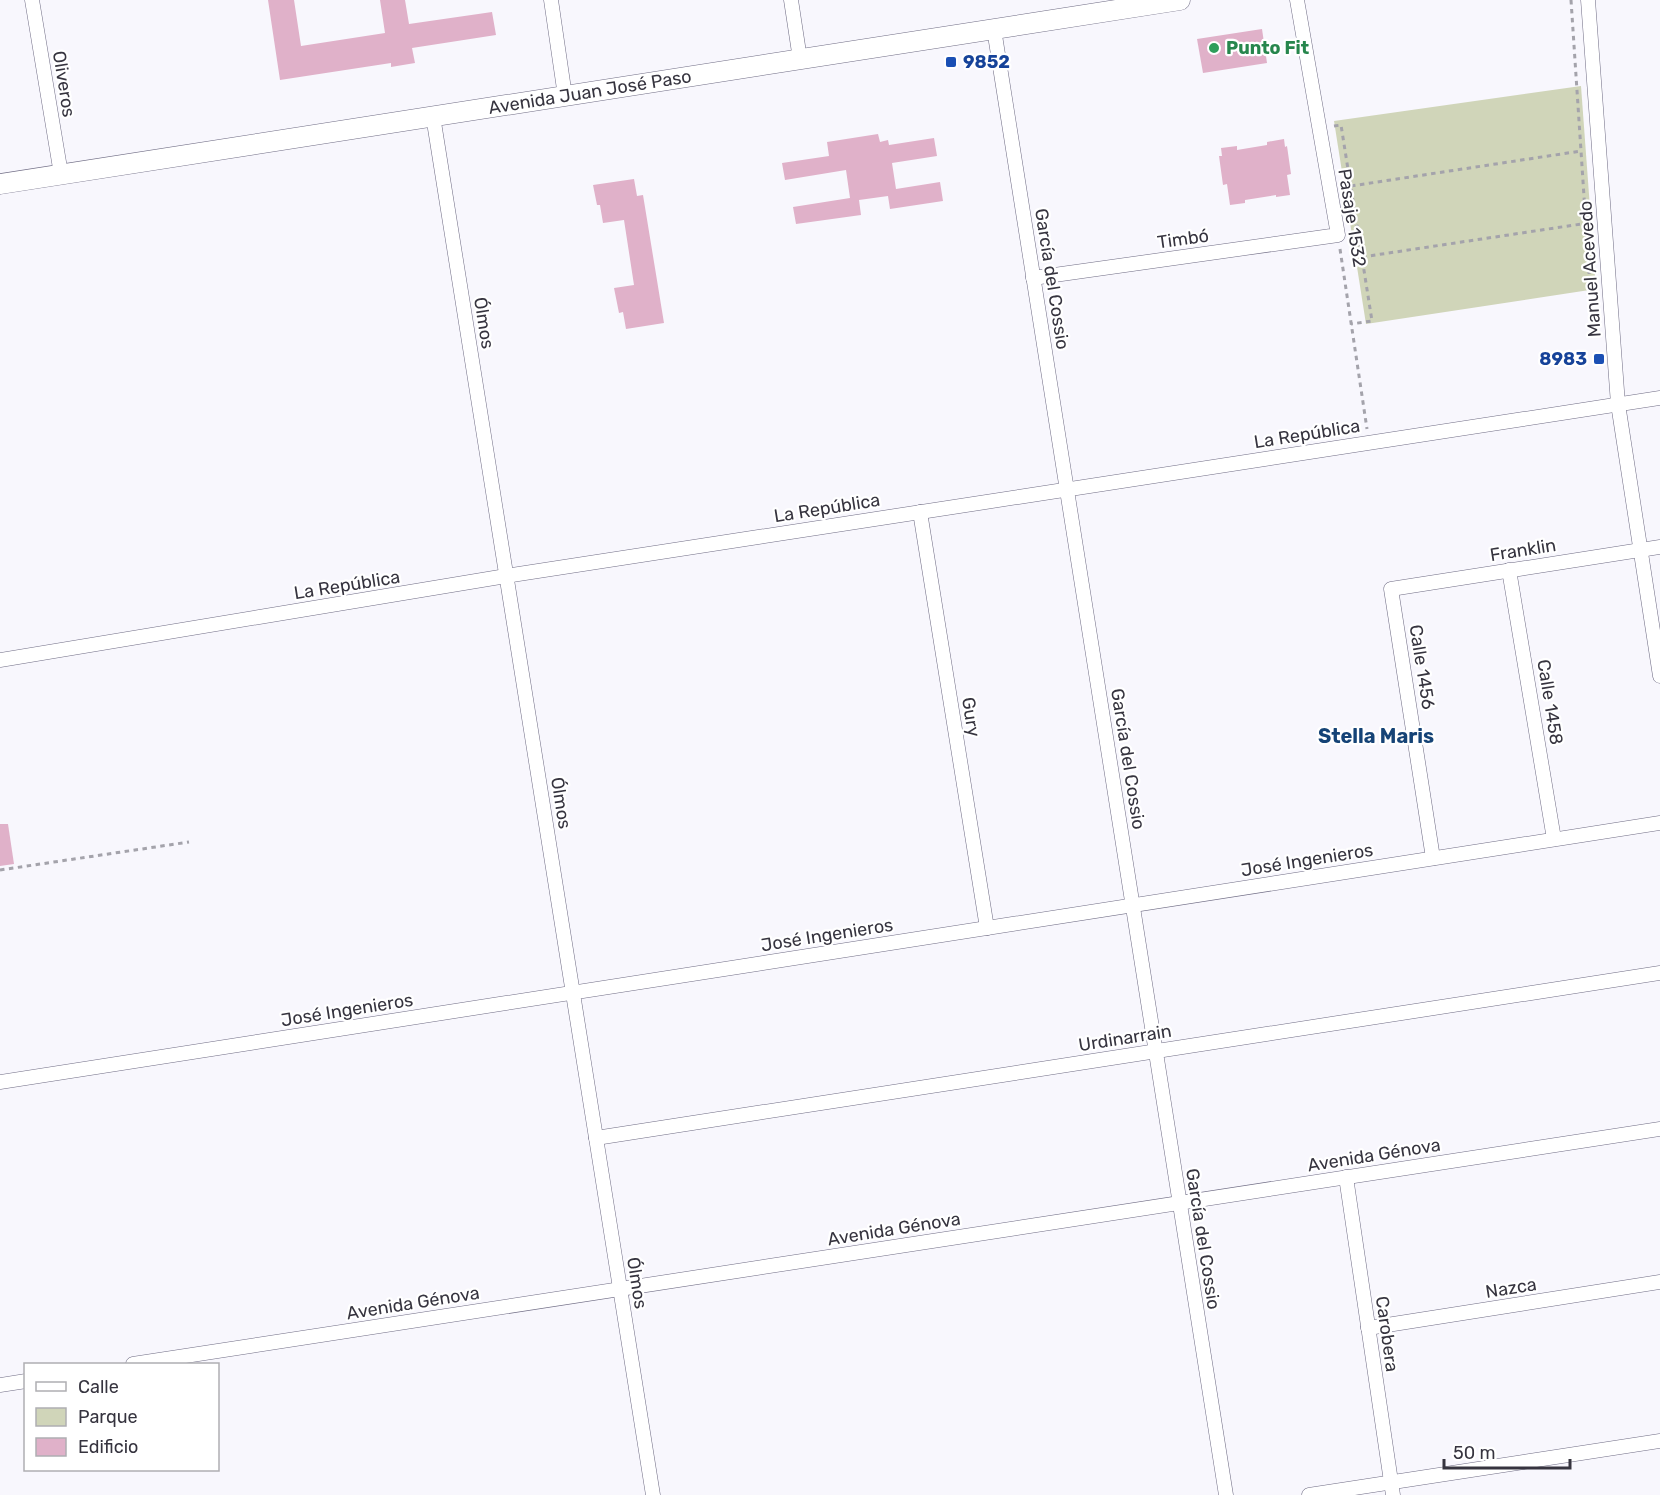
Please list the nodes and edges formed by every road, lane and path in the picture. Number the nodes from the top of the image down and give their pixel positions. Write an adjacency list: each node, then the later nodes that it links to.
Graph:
1 (32, 0): 15 (street, Oliveros)
2 (551, 0): 11 (street)
3 (791, 0): 10 (street)
4 (1180, 0): 8 (main road, Avenida Juan José Paso)
5 (1297, 0): 13 (street, Pasaje 1532)
6 (1571, 0): 14 (path)
7 (1588, 0): 18 (street, Manuel Acevedo)
8 (1098, 6): 9 (main road, Avenida Juan José Paso)
9 (994, 29): 10 (main road, Avenida Juan José Paso); 22 (street, García del Cossio)
10 (800, 59): 11 (main road, Avenida Juan José Paso)
11 (565, 96): 12 (main road, Avenida Juan José Paso)
12 (433, 116): 15 (main road, Avenida Juan José Paso); 33 (street, Ólmos)
13 (1319, 128): 17 (path); 20 (street, Pasaje 1532)
14 (1581, 151): 17 (path); 19 (path)
15 (61, 174): 16 (main road, Avenida Juan José Paso)
16 (0, 184)
17 (1351, 186): 21 (path)
18 (1604, 222): 19 (path); 23 (street, Manuel Acevedo)
19 (1586, 224): 21 (path); 23 (path)
20 (1338, 236): 22 (street, Timbó); 24 (path, Pasaje 1532)
21 (1362, 257): 24 (path)
22 (1033, 278): 28 (street, García del Cossio)
23 (1609, 285): 26 (street, Manuel Acevedo)
24 (1351, 324): 27 (path, Pasaje 1532)
25 (1660, 398): 26 (street, La República)
26 (1617, 404): 27 (street, La República); 31 (street, Manuel Acevedo)
27 (1370, 443): 28 (street, La República)
28 (1067, 490): 29 (street, La República); 42 (street, García del Cossio)
29 (920, 512): 33 (street, La República); 43 (street, Gury)
30 (1660, 547): 31 (street, Franklin)
31 (1640, 550): 32 (street, Franklin); 36 (street, Manuel Acevedo)
32 (1509, 570): 34 (street, Franklin); 38 (street, Calle 1458)
33 (506, 576): 35 (street, La República); 45 (street, Ólmos)
34 (1391, 589): 40 (street, Calle 1456)
35 (0, 660)
36 (1660, 676)
37 (1660, 823): 38 (street, José Ingenieros)
38 (1554, 839): 40 (street, José Ingenieros)
39 (189, 842): 41 (path)
40 (1433, 858): 42 (street, José Ingenieros)
41 (0, 870)
42 (1132, 905): 43 (street, José Ingenieros); 46 (street, García del Cossio)
43 (987, 928): 45 (street, José Ingenieros)
44 (1660, 973): 46 (street, Urdinarrain)
45 (573, 993): 47 (street, José Ingenieros); 49 (street, Ólmos)
46 (1156, 1052): 49 (street, Urdinarrain); 51 (street, García del Cossio)
47 (0, 1082)
48 (1660, 1129): 50 (street, Avenida Génova)
49 (596, 1138): 53 (street, Ólmos)
50 (1346, 1177): 51 (street, Avenida Génova); 54 (street, Carobera)
51 (1179, 1203): 53 (street, Avenida Génova); 61 (street, García del Cossio)
52 (1660, 1282): 54 (street, Nazca)
53 (620, 1289): 55 (street, Avenida Génova); 60 (street, Ólmos)
54 (1368, 1328): 59 (street, Carobera)
55 (146, 1363)
56 (24, 1381): 57 (street)
57 (0, 1385)
58 (1660, 1441): 59 (street)
59 (1392, 1489): 62 (street)
60 (653, 1495)
61 (1226, 1495)
62 (1310, 1495)

